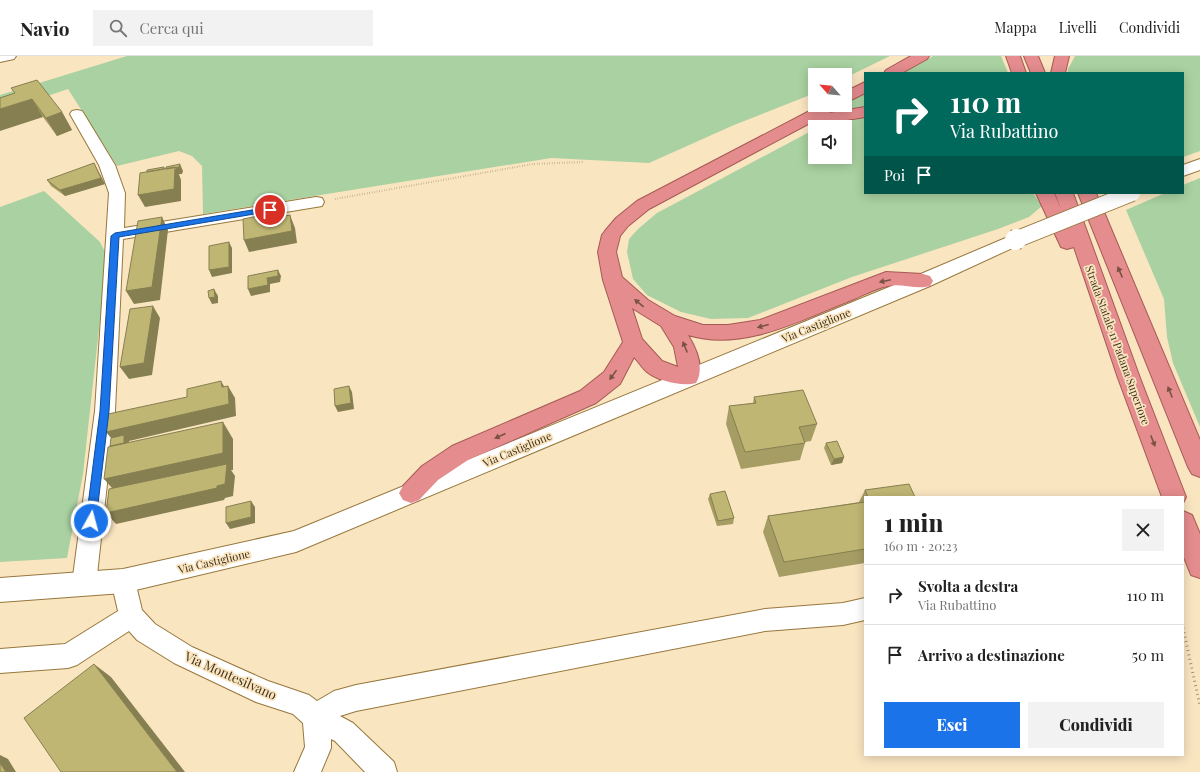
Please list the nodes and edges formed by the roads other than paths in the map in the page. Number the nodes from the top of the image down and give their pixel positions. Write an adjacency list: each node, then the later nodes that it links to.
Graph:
1 (9, 56): 6 (street)
2 (922, 56): 7 (highway)
3 (1012, 56): 8 (highway)
4 (1031, 56): 9 (highway)
5 (1062, 56): 10 (highway)
6 (0, 58)
7 (893, 72)
8 (1019, 72)
9 (1038, 72)
10 (1058, 72)
11 (864, 88): 12 (highway)
12 (852, 94)
13 (820, 112): 16 (highway)
14 (864, 112): 16 (highway)
15 (76, 114): 24 (street)
16 (801, 122): 25 (highway)
17 (1200, 164): 18 (main road)
18 (1184, 172)
19 (1045, 194): 30 (highway)
20 (1064, 194): 30 (highway, Strada Statale 11 Padana Superiore)
21 (1087, 194): 31 (highway, one-way to 21)
22 (1130, 194): 26 (main road, Via Castiglione, bridge)
23 (316, 202): 24 (street)
24 (115, 236): 37 (street)
25 (613, 280): 27 (highway, one-way to 25); 28 (highway)
26 (923, 281): 27 (highway, one-way to 27); 29 (main road, Via Castiglione)
27 (668, 321): 29 (highway, one-way to 27)
28 (633, 342): 29 (highway); 32 (highway, one-way to 32)
29 (690, 377): 32 (main road, Via Castiglione)
30 (1129, 378): 33 (highway, Strada Statale 11 Padana Superiore, one-way to 33)
31 (1200, 467)
32 (411, 493): 36 (main road, Via Castiglione)
33 (1174, 496)
34 (1184, 525): 35 (highway)
35 (1200, 567)
36 (123, 581): 37 (main road, Via Castiglione); 40 (street)
37 (84, 584): 38 (main road, Via Castiglione)
38 (0, 590)
39 (864, 609): 42 (street)
40 (131, 616): 41 (street); 42 (street, Via Montesilvano)
41 (3, 665)
42 (316, 718): 43 (street); 44 (street)
43 (307, 772)
44 (384, 772)

